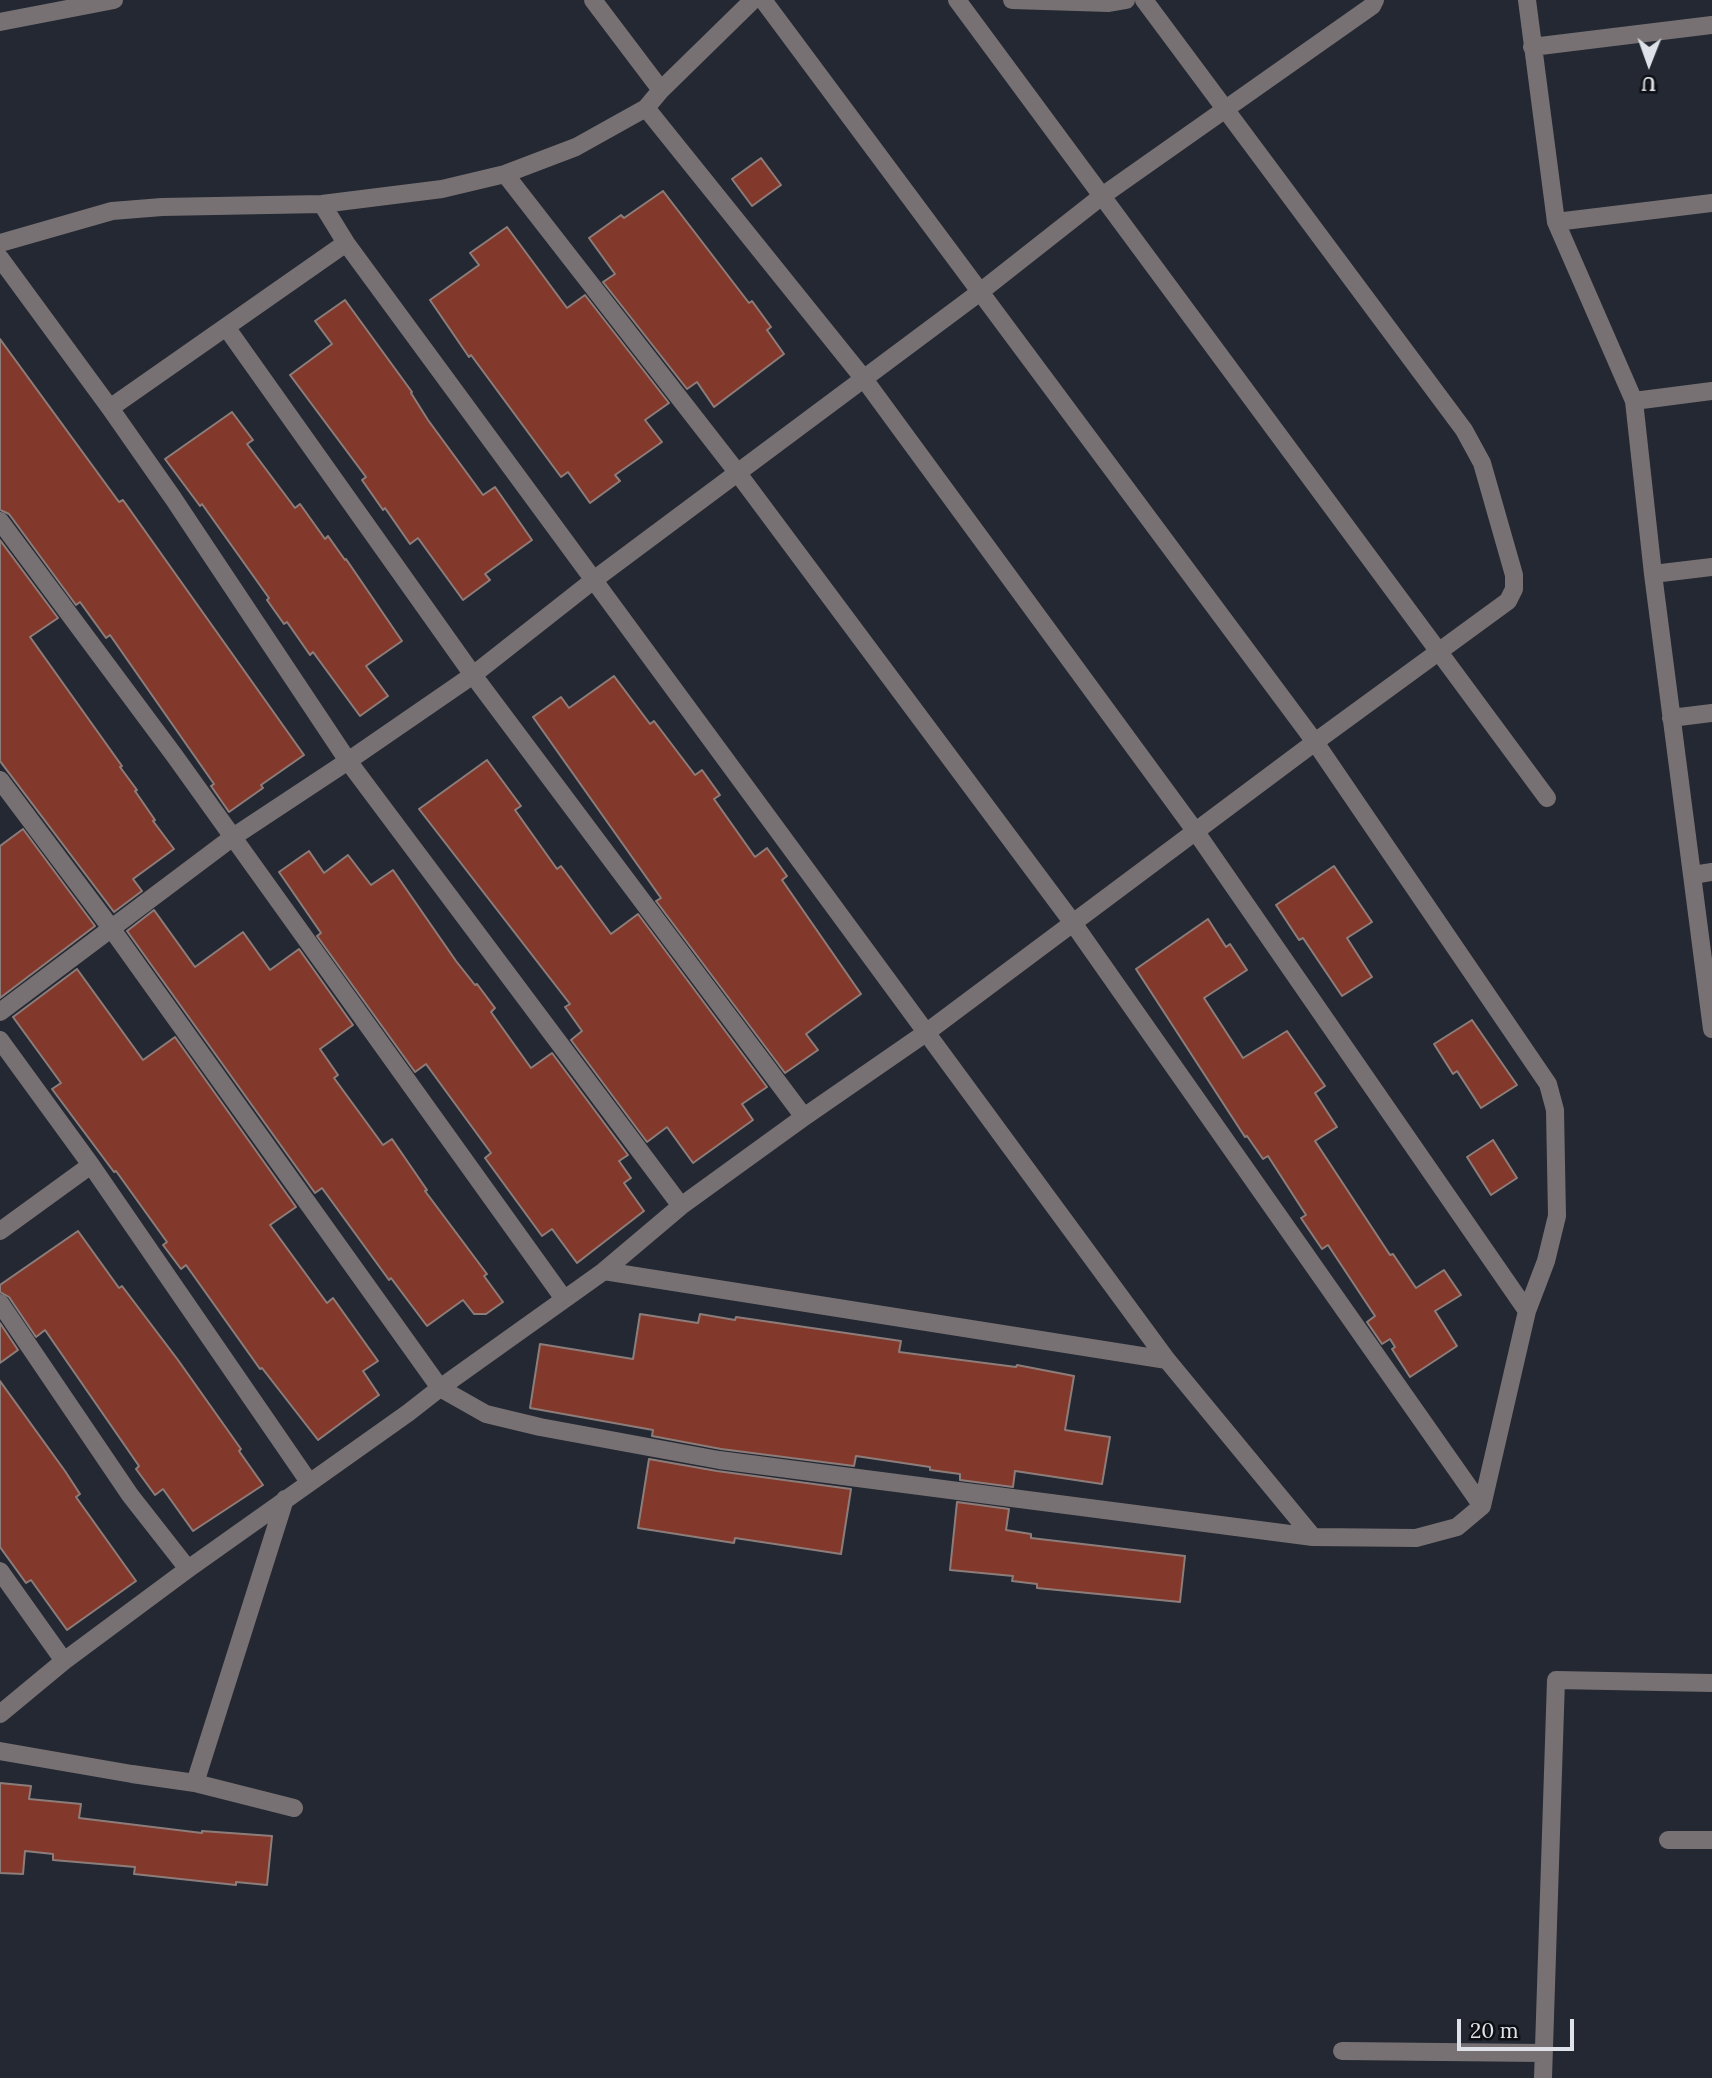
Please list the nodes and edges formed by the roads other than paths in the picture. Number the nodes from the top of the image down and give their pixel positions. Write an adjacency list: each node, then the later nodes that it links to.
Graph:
1 (114, 0): 11 (street)
2 (593, 0): 14 (street)
3 (753, 0): 14 (street)
4 (763, 0): 25 (street)
5 (957, 0): 18 (street)
6 (1012, 0): 7 (street)
7 (1126, 0)
8 (1144, 0): 16 (street)
9 (1374, 0): 16 (street)
10 (1527, 0): 13 (street)
11 (0, 22)
12 (1712, 25): 13 (street)
13 (1532, 47): 21 (street)
14 (661, 90): 15 (street)
15 (646, 108): 17 (street); 27 (street)
16 (1226, 110): 18 (street); 36 (street)
17 (505, 174): 20 (street); 31 (street)
18 (1102, 197): 25 (street); 36 (street)
19 (1712, 203): 21 (street)
20 (322, 204): 22 (street); 23 (street)
21 (1556, 222): 29 (street)
22 (0, 243)
23 (346, 243): 26 (street); 35 (street)
24 (0, 258): 30 (street)
25 (980, 292): 27 (street); 40 (street)
26 (226, 327): 30 (street); 37 (street)
27 (864, 379): 31 (street); 44 (street)
28 (1712, 391): 29 (street)
29 (1634, 401): 34 (street)
30 (110, 408): 41 (street)
31 (737, 472): 35 (street); 48 (street)
32 (0, 521): 45 (street)
33 (1712, 567): 34 (street)
34 (1653, 574): 39 (street)
35 (595, 579): 37 (street); 52 (street)
36 (1439, 652): 40 (street); 43 (street)
37 (473, 675): 41 (street); 54 (street)
38 (1712, 713): 39 (street)
39 (1671, 718): 47 (street)
40 (1315, 742): 44 (street); 61 (street)
41 (348, 761): 45 (street); 56 (street)
42 (0, 780): 49 (street)
43 (1546, 798)
44 (1196, 832): 48 (street); 61 (street)
45 (233, 836): 49 (street); 59 (street)
46 (1712, 872): 47 (street)
47 (1693, 875): 51 (street)
48 (1073, 923): 52 (street); 66 (street)
49 (111, 928): 50 (street); 63 (street)
50 (0, 1012)
51 (1712, 1029)
52 (927, 1032): 54 (street); 62 (street)
53 (0, 1040): 55 (street)
54 (804, 1117): 56 (street)
55 (90, 1165): 57 (street); 64 (street)
56 (681, 1206): 58 (street)
57 (0, 1231)
58 (604, 1271): 59 (street); 62 (street)
59 (564, 1299): 63 (street)
60 (0, 1303): 68 (street)
61 (1527, 1311): 66 (street)
62 (1167, 1360): 67 (street)
63 (440, 1388): 64 (street); 67 (street)
64 (309, 1482): 65 (street)
65 (285, 1499): 68 (street); 74 (street)
66 (1482, 1506): 67 (street)
67 (1313, 1537)
68 (188, 1569): 70 (street)
69 (0, 1571): 70 (street)
70 (64, 1661): 72 (street)
71 (1712, 1683): 79 (street)
72 (0, 1714)
73 (0, 1751): 74 (street)
74 (195, 1783): 75 (street)
75 (294, 1808)
76 (1668, 1840): 77 (street)
77 (1712, 1840)
78 (1342, 2051): 79 (street)
79 (1543, 2053): 80 (street)
80 (1543, 2078)

